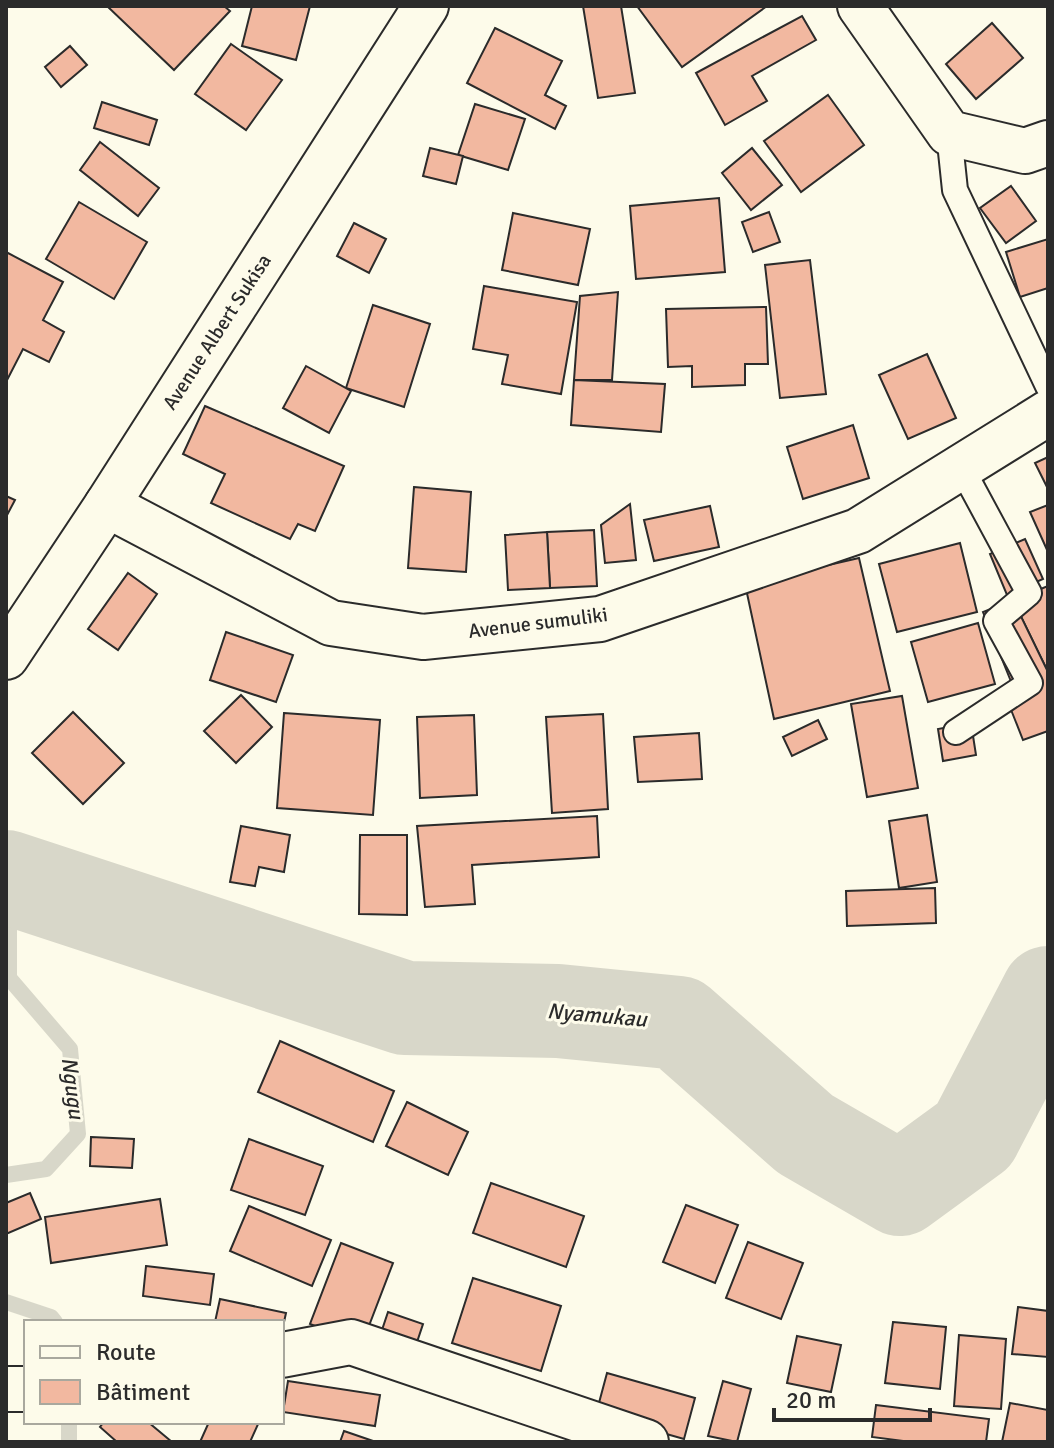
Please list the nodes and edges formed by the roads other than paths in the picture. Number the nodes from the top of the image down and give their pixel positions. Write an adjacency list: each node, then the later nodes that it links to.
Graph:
1 (426, 6): 8 (street, Avenue Albert Sukisa)
2 (860, 6): 3 (street)
3 (949, 133): 4 (street); 5 (lane)
4 (1048, 143)
5 (1048, 386)
6 (1048, 413): 7 (street, Avenue sumuliki)
7 (961, 467): 8 (street, Avenue sumuliki); 10 (lane)
8 (107, 505): 9 (street, Avenue Albert Sukisa)
9 (6, 657)
10 (956, 732)
11 (284, 1355): 12 (street)
12 (646, 1442)

